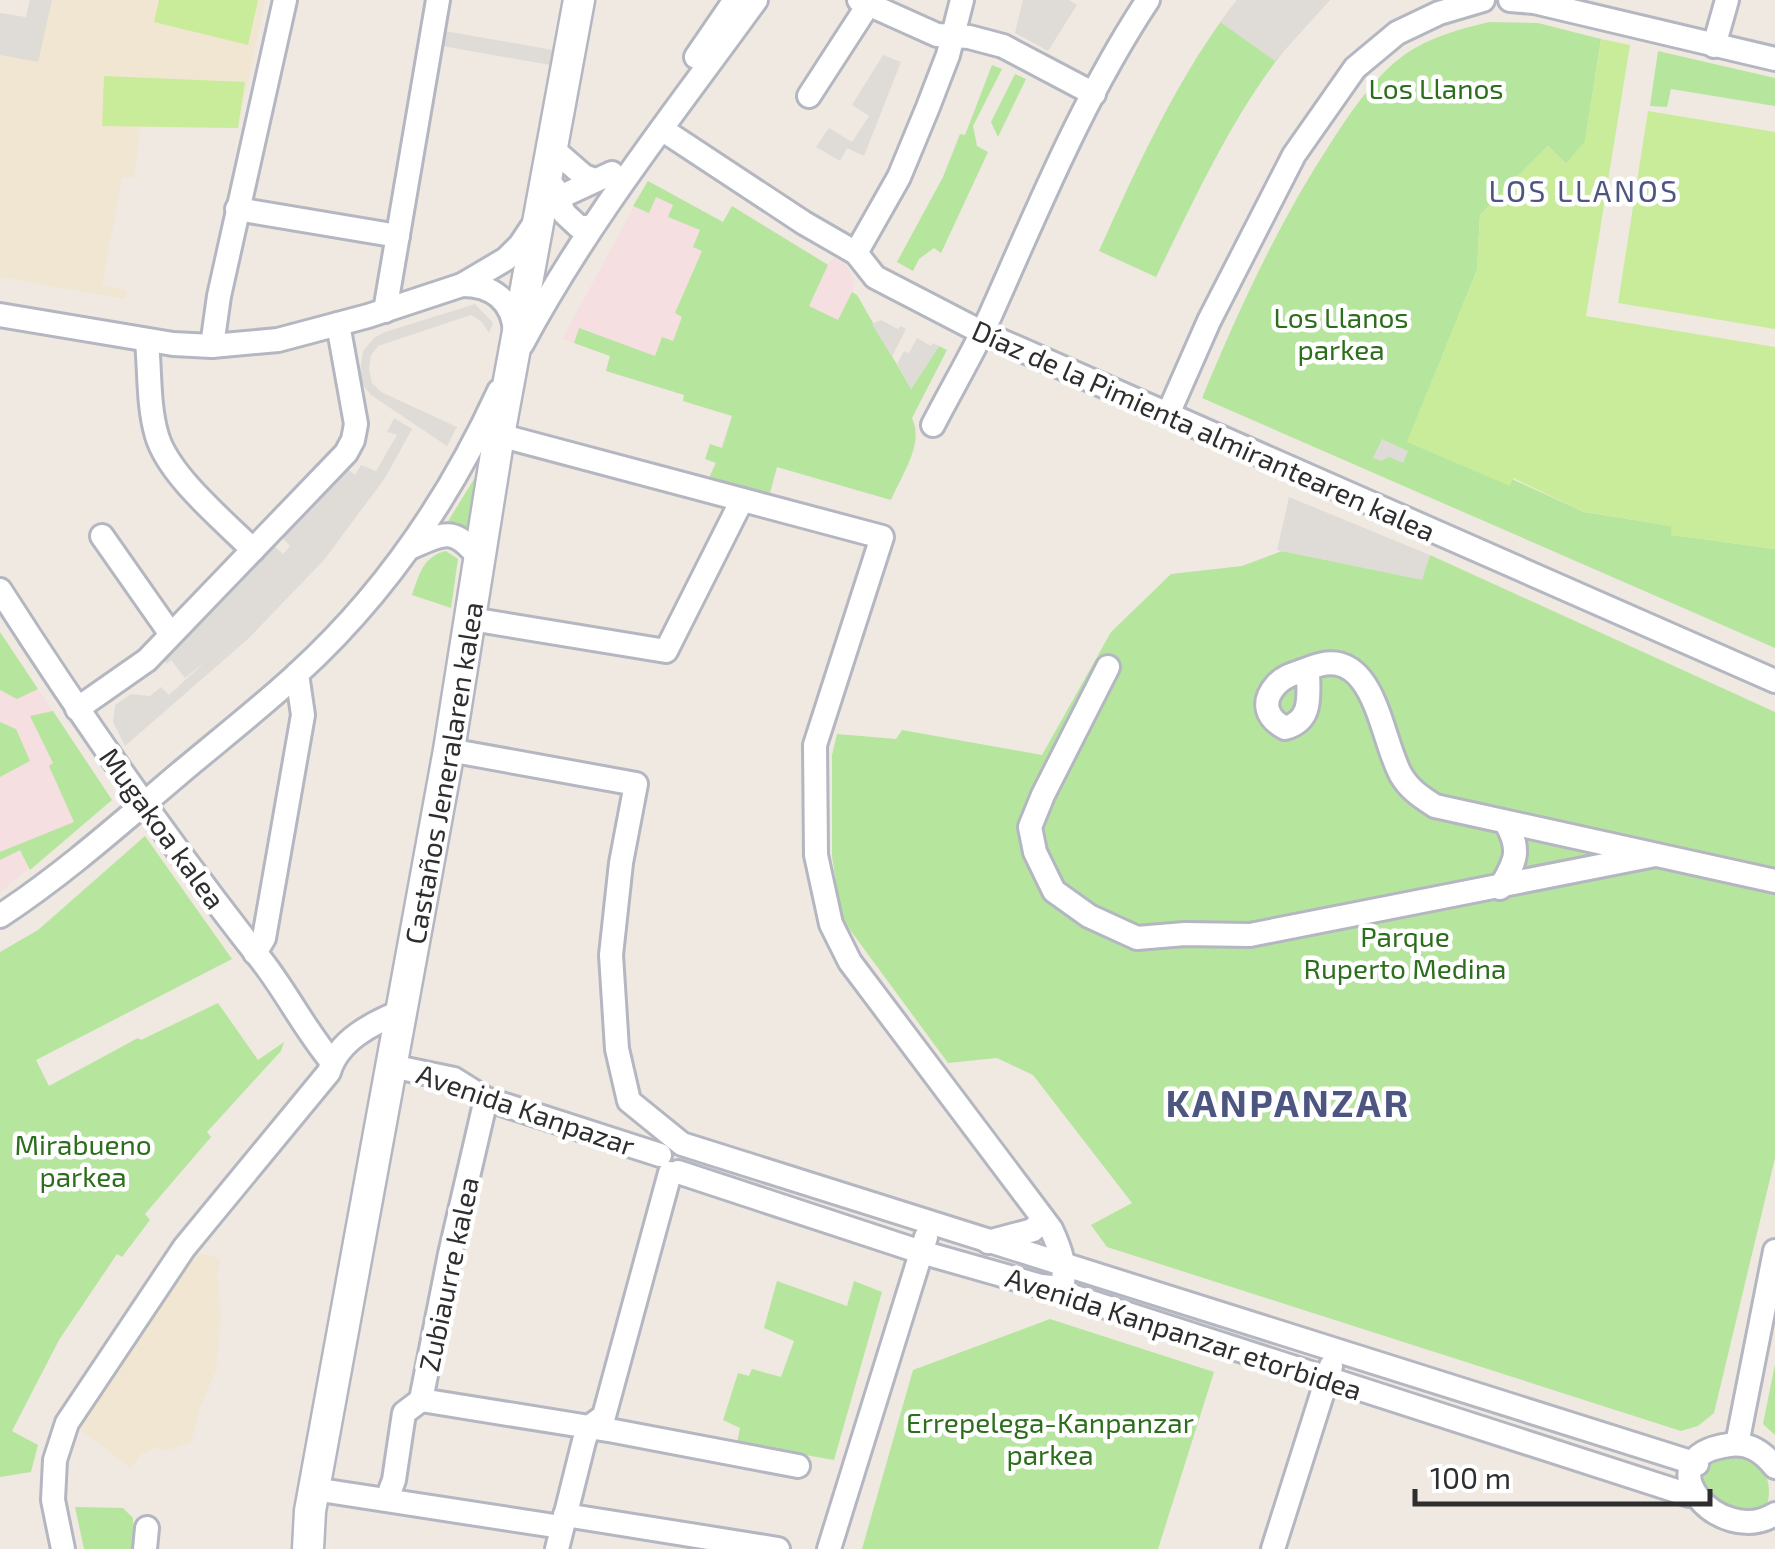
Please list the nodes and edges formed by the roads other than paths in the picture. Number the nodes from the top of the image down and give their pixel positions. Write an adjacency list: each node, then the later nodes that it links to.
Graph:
1 (285, 0): 20 (street)
2 (438, 0): 22 (street)
3 (579, 0): 19 (street, Castaños Jeneralaren kalea)
4 (735, 0): 18 (street)
5 (756, 0): 17 (street)
6 (962, 0): 12 (street)
7 (1148, 0): 15 (street)
8 (1483, 0): 33 (street)
9 (1510, 0): 13 (street)
10 (1727, 0): 13 (street)
11 (864, 2): 12 (street); 16 (street)
12 (952, 36): 15 (street); 23 (street)
13 (1714, 46): 14 (street)
14 (1775, 59)
15 (1094, 94): 29 (street)
16 (809, 96)
17 (663, 130): 21 (street); 23 (street, Díaz de la Pimienta almirantearen kalea)
18 (604, 177): 19 (street); 19 (street); 21 (street)
19 (550, 182): 21 (street); 24 (street); 25 (street, Castaños Jeneralaren kalea)
20 (238, 209): 22 (street); 31 (street)
21 (586, 227): 25 (street); 32 (street)
22 (398, 236): 26 (street)
23 (856, 253): 29 (street, Díaz de la Pimienta almirantearen kalea)
24 (462, 285): 26 (street); 32 (street)
25 (526, 301): 32 (street, Castaños Jeneralaren kalea)
26 (385, 311): 28 (street)
27 (0, 315): 30 (street)
28 (338, 324): 31 (street); 39 (street)
29 (981, 332): 33 (street, Díaz de la Pimienta almirantearen kalea); 34 (street)
30 (148, 342): 31 (street); 39 (street)
31 (212, 346)
32 (516, 356): 35 (street, Castaños Jeneralaren kalea); 38 (street)
33 (1168, 414): 47 (street, Díaz de la Pimienta almirantearen kalea)
34 (934, 425)
35 (499, 435): 36 (street); 40 (street, Castaños Jeneralaren kalea)
36 (742, 500): 42 (street); 64 (street)
37 (102, 536): 43 (street)
38 (409, 548): 40 (street); 46 (street)
39 (253, 550): 43 (street)
40 (481, 560): 42 (street, Castaños Jeneralaren kalea)
41 (0, 590): 48 (street, Mugakoa kalea)
42 (471, 619): 49 (street, Castaños Jeneralaren kalea)
43 (170, 633): 48 (street)
44 (1108, 667): 54 (street)
45 (1308, 669): 51 (street)
46 (297, 674): 50 (street); 56 (street)
47 (1775, 680)
48 (77, 709): 50 (street, Mugakoa kalea)
49 (449, 750): 57 (street, Castaños Jeneralaren kalea); 61 (street)
50 (144, 804): 55 (street); 56 (street, Mugakoa kalea)
51 (1506, 823): 52 (street); 54 (street)
52 (1655, 854): 53 (street); 54 (street)
53 (1775, 881)
54 (1500, 888)
55 (0, 916)
56 (255, 952): 58 (street, Mugakoa kalea)
57 (402, 1011): 58 (street); 59 (street, Castaños Jeneralaren kalea)
58 (332, 1062): 85 (street)
59 (392, 1066): 60 (street, Avenida Kanpazar); 79 (street, Castaños Jeneralaren kalea)
60 (486, 1099): 62 (street, Avenida Kanpazar); 73 (street, Zubiaurre kalea)
61 (629, 1100): 62 (street); 63 (street)
62 (610, 1137): 63 (street, Avenida Kanpazar)
63 (674, 1157): 65 (street, Avenida Kanpanzar etorbidea); 68 (street, Avenida Kanpanzar etorbidea); 74 (street)
64 (1044, 1219): 66 (street); 69 (street)
65 (929, 1224): 66 (street, Avenida Kanpanzar etorbidea); 68 (street)
66 (978, 1239): 69 (street, Avenida Kanpanzar etorbidea)
67 (1775, 1250): 75 (street)
68 (922, 1252): 70 (street, Avenida Kanpanzar etorbidea); 88 (street)
69 (1062, 1265): 70 (street); 71 (street, Avenida Kanpanzar etorbidea)
70 (1040, 1286): 72 (street, Avenida Kanpanzar etorbidea)
71 (1358, 1359): 72 (street); 76 (street, Avenida Kanpanzar etorbidea)
72 (1326, 1380): 80 (street, Avenida Kanpanzar etorbidea); 89 (street)
73 (420, 1400): 74 (street); 81 (street, Zubiaurre kalea)
74 (587, 1434): 77 (street); 83 (street)
75 (1737, 1444): 76 (street); 78 (street)
76 (1697, 1464): 80 (street)
77 (798, 1466)
78 (1775, 1467)
79 (314, 1489): 81 (street); 86 (street, Castaños Jeneralaren kalea)
80 (1689, 1496): 84 (street)
81 (387, 1499): 83 (street)
82 (1775, 1514): 84 (street)
83 (561, 1530): 87 (street)
84 (1741, 1543)
85 (63, 1549)
86 (308, 1549)
87 (778, 1549)
88 (829, 1549)
89 (1273, 1549)

